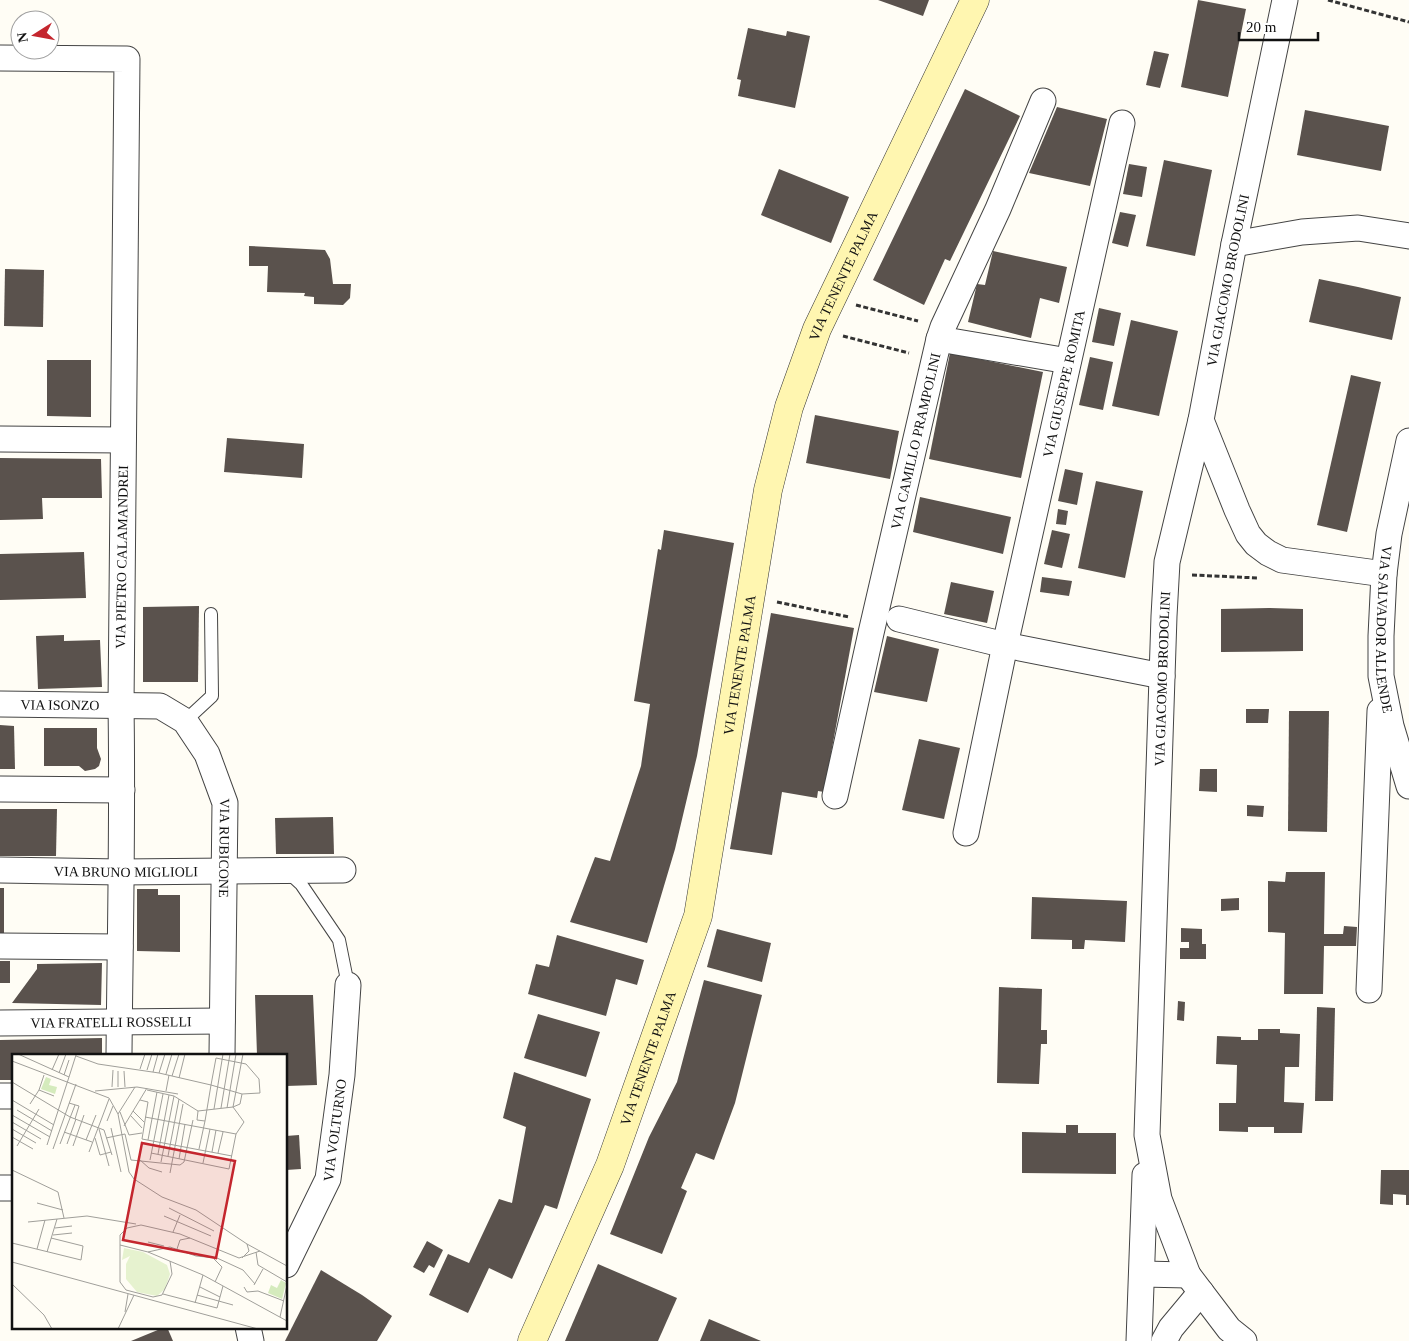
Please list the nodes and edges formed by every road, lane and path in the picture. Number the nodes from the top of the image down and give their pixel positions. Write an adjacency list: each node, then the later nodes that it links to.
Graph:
1 (974, 0): 10 (main road, VIA TENENTE PALMA)
2 (1285, 0): 9 (street, VIA GIACOMO BRODOLINI)
3 (1328, 0): 4 (path)
4 (1409, 22)
5 (0, 58): 16 (street, VIA PIETRO CALAMANDREI)
6 (1043, 101): 12 (street, VIA CAMILLO PRAMPOLINI)
7 (1122, 123): 13 (street, VIA GIUSEPPE ROMITA)
8 (1409, 236): 9 (street)
9 (1234, 244): 14 (street, VIA GIACOMO BRODOLINI)
10 (832, 299): 11 (main road, VIA TENENTE PALMA); 12 (path)
11 (817, 329): 12 (path); 56 (main road, VIA TENENTE PALMA)
12 (939, 342): 13 (street); 24 (street, VIA CAMILLO PRAMPOLINI)
13 (1068, 361): 25 (street, VIA GIUSEPPE ROMITA)
14 (1201, 420): 18 (street, VIA GIACOMO BRODOLINI); 19 (street)
15 (0, 439): 16 (street)
16 (123, 440): 29 (street, VIA PIETRO CALAMANDREI)
17 (1409, 441): 19 (street, VIA SALVADOR ALLENDE)
18 (1166, 573): 20 (path); 26 (street, VIA GIACOMO BRODOLINI)
19 (1384, 574): 27 (street, VIA SALVADOR ALLENDE)
20 (1260, 578)
21 (782, 603): 24 (path)
22 (211, 614): 30 (lane)
23 (899, 619): 25 (street)
24 (874, 623): 34 (street, VIA CAMILLO PRAMPOLINI)
25 (1005, 645): 26 (street); 35 (street, VIA GIUSEPPE ROMITA)
26 (1162, 676): 50 (street, VIA GIACOMO BRODOLINI)
27 (1381, 676): 31 (street, VIA SALVADOR ALLENDE); 44 (street)
28 (0, 704): 29 (street, VIA ISONZO)
29 (121, 706): 30 (street, VIA RUBICONE); 33 (street, VIA PIETRO CALAMANDREI)
30 (185, 721): 40 (street, VIA RUBICONE)
31 (1409, 786)
32 (0, 789): 33 (street)
33 (122, 790): 39 (street, VIA PIETRO CALAMANDREI)
34 (835, 796)
35 (966, 833)
36 (0, 870): 39 (street, VIA BRUNO MIGLIOLI)
37 (286, 870): 38 (street, VIA BRUNO MIGLIOLI); 40 (street, VIA BRUNO MIGLIOLI); 43 (lane)
38 (343, 870)
39 (120, 872): 40 (street, VIA BRUNO MIGLIOLI); 42 (street, VIA PIETRO CALAMANDREI)
40 (224, 872): 45 (street, VIA RUBICONE)
41 (0, 946): 42 (street)
42 (120, 947): 47 (street, VIA PIETRO CALAMANDREI)
43 (348, 985): 51 (street, VIA VOLTURNO)
44 (1369, 990)
45 (222, 1021): 47 (street, VIA FRATELLI ROSSELLI); 49 (street, VIA RUBICONE)
46 (0, 1023): 47 (street, VIA FRATELLI ROSSELLI)
47 (120, 1023): 48 (street, VIA PIETRO CALAMANDREI)
48 (119, 1054)
49 (222, 1054)
50 (1147, 1135): 52 (street); 53 (street, VIA GIACOMO BRODOLINI)
51 (288, 1261)
52 (1142, 1274): 53 (street); 57 (street)
53 (1195, 1283): 58 (street); 59 (street, VIA GIACOMO BRODOLINI)
54 (248, 1328): 55 (street)
55 (251, 1341)
56 (532, 1341)
57 (1139, 1341)
58 (1164, 1341)
59 (1244, 1341)

